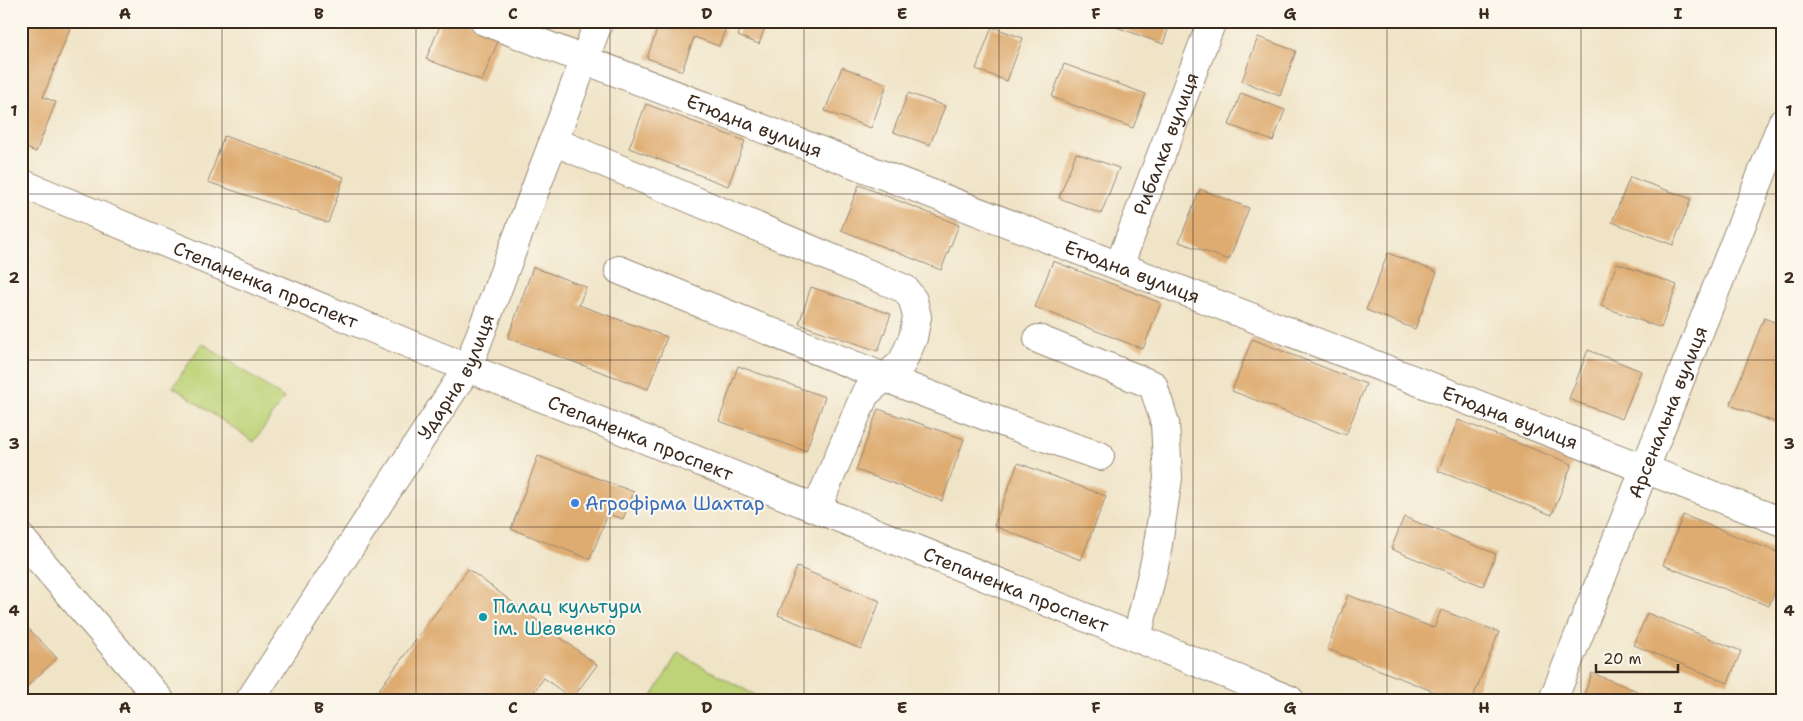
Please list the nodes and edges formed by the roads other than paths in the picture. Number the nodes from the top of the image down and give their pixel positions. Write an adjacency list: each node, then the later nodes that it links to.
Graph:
1 (484, 21): 4 (street, Етюдна вулиця)
2 (599, 21): 4 (street, Ударна вулиця)
3 (1212, 21): 8 (street, Рибалка вулиця)
4 (584, 60): 6 (street, Ударна вулиця); 8 (street, Етюдна вулиця)
5 (1782, 124): 14 (street, Арсенальна вулиця)
6 (553, 141): 11 (street, Ударна вулиця); 12 (street)
7 (21, 183): 11 (street, Степаненка проспект)
8 (1120, 266): 14 (street, Етюдна вулиця)
9 (619, 270): 12 (street)
10 (1038, 339): 18 (street)
11 (468, 367): 15 (street, Степаненка проспект); 20 (street, Ударна вулиця)
12 (886, 378): 13 (street); 15 (street)
13 (1100, 456)
14 (1644, 469): 16 (street, Етюдна вулиця); 22 (street, Арсенальна вулиця)
15 (817, 508): 18 (street, Степаненка проспект)
16 (1782, 522)
17 (21, 538): 19 (street)
18 (1137, 638): 21 (street, Степаненка проспект)
19 (160, 700)
20 (250, 700)
21 (1290, 700)
22 (1553, 700)

